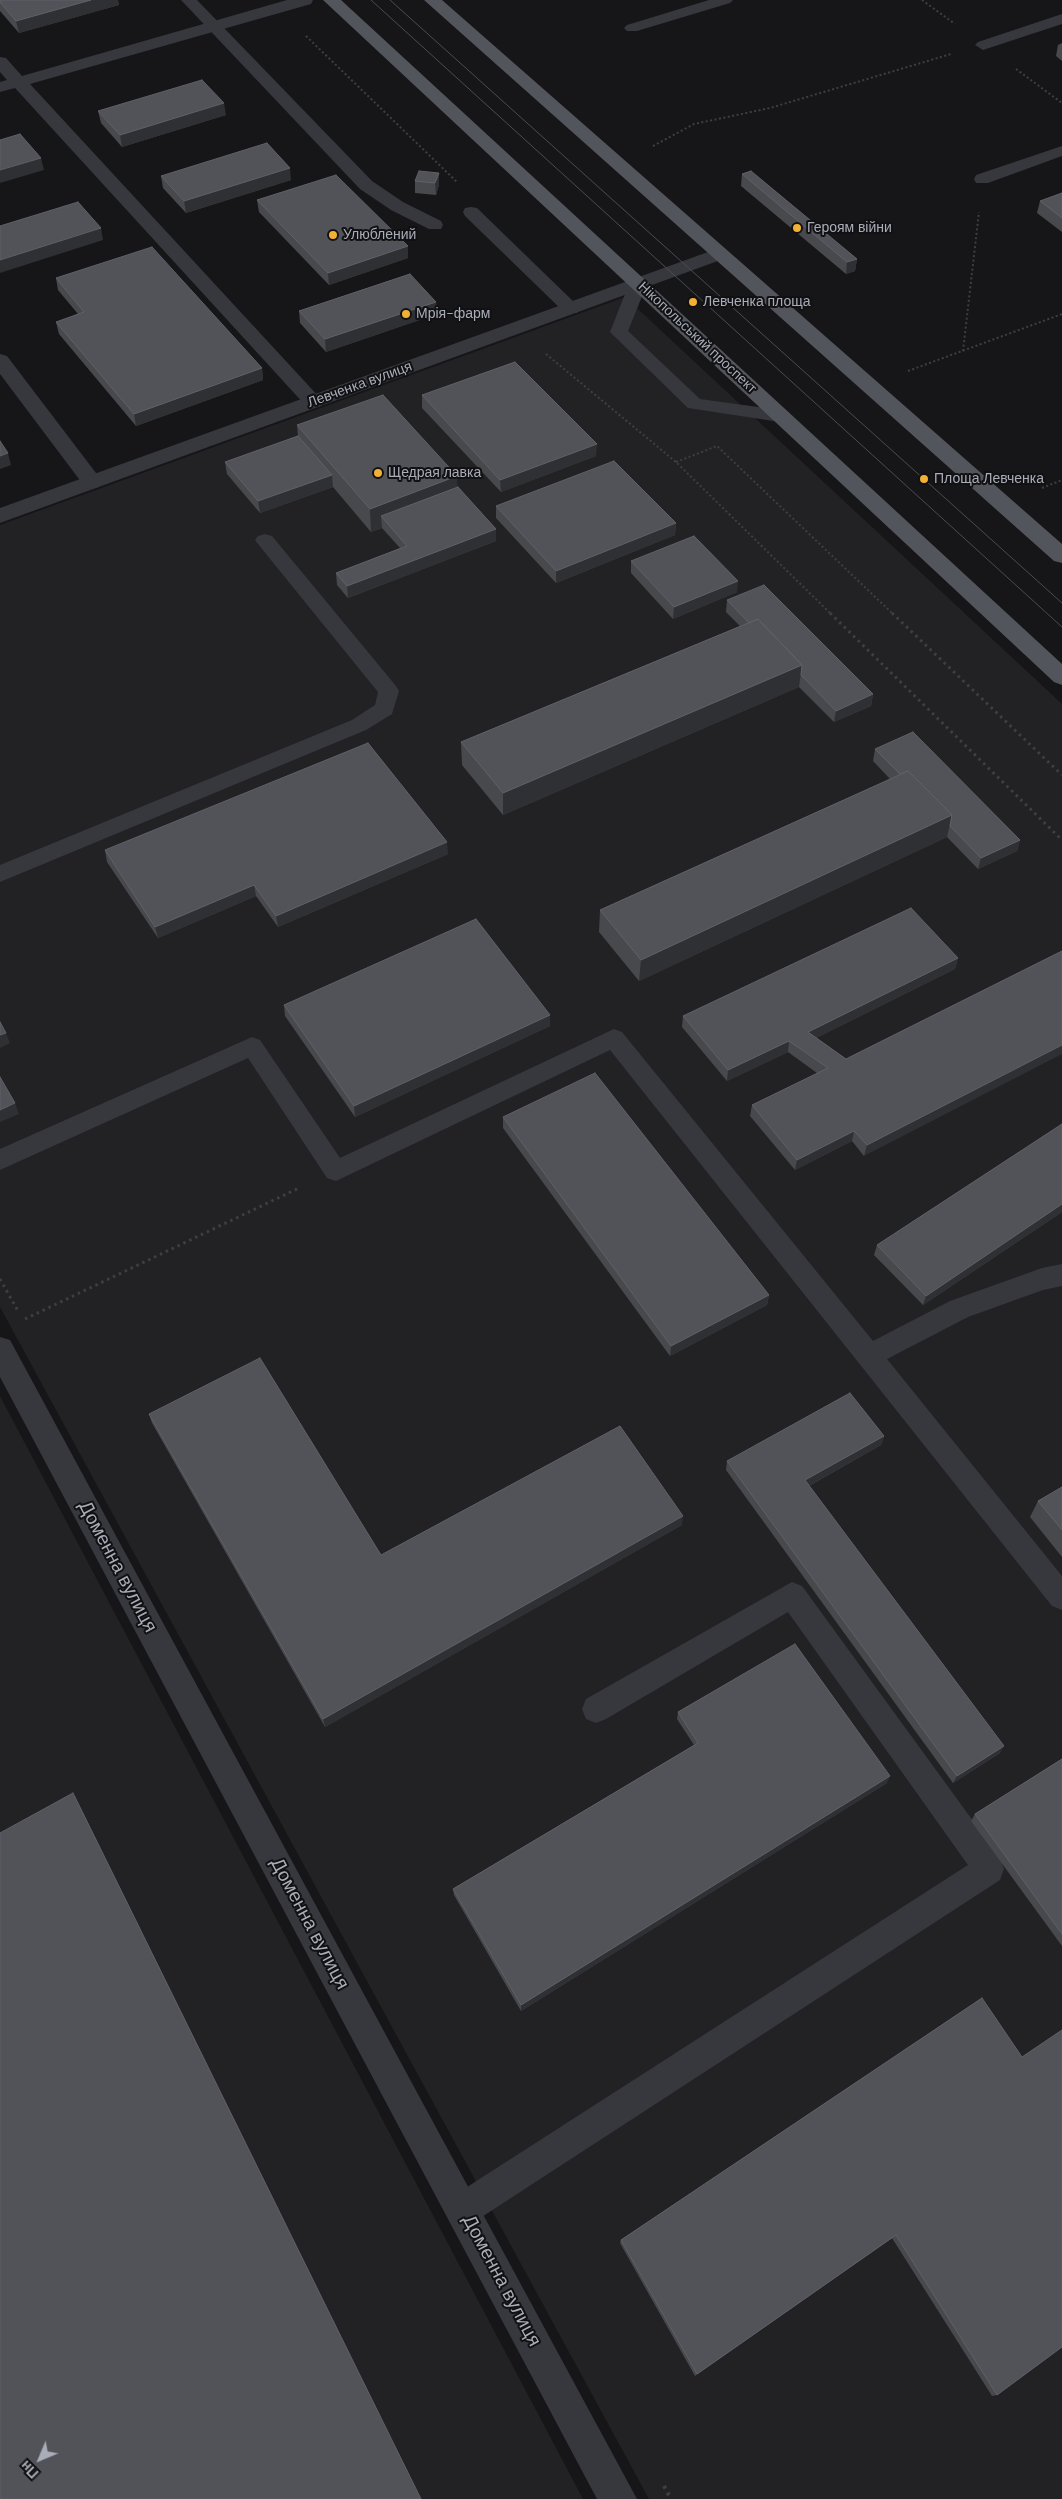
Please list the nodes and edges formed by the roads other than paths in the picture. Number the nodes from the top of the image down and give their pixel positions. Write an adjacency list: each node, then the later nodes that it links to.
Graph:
1 (188, 0): 7 (lane)
2 (305, 0): 7 (street)
3 (331, 0): 17 (main road, Нікопольський проспект)
4 (432, 0): 16 (main road)
5 (725, 0): 8 (lane)
6 (1062, 19): 9 (lane)
7 (214, 26): 11 (street); 15 (lane)
8 (632, 28)
9 (983, 45)
10 (0, 62): 11 (street)
11 (9, 85): 20 (street)
12 (1062, 151): 13 (lane)
13 (982, 178)
14 (471, 212): 18 (lane)
15 (435, 225)
16 (719, 254): 17 (street, Левченка вулиця); 25 (main road)
17 (638, 284): 18 (street, Левченка вулиця); 21 (main road, Нікопольський проспект); 21 (lane)
18 (571, 309): 20 (street, Левченка вулиця)
19 (0, 360): 22 (street)
20 (313, 402): 22 (street, Левченка вулиця)
21 (780, 416): 26 (main road, Нікопольський проспект)
22 (92, 482): 23 (street, Левченка вулиця)
23 (0, 516)
24 (265, 540): 27 (lane)
25 (1062, 556)
26 (1062, 676)
27 (0, 874)
28 (0, 1160): 31 (lane)
29 (1062, 1275): 31 (lane)
30 (0, 1349): 34 (street, Доменна вулиця)
31 (869, 1356): 32 (lane)
32 (1062, 1597)
33 (596, 1709): 34 (lane)
34 (462, 2210): 35 (street, Доменна вулиця)
35 (618, 2499)

